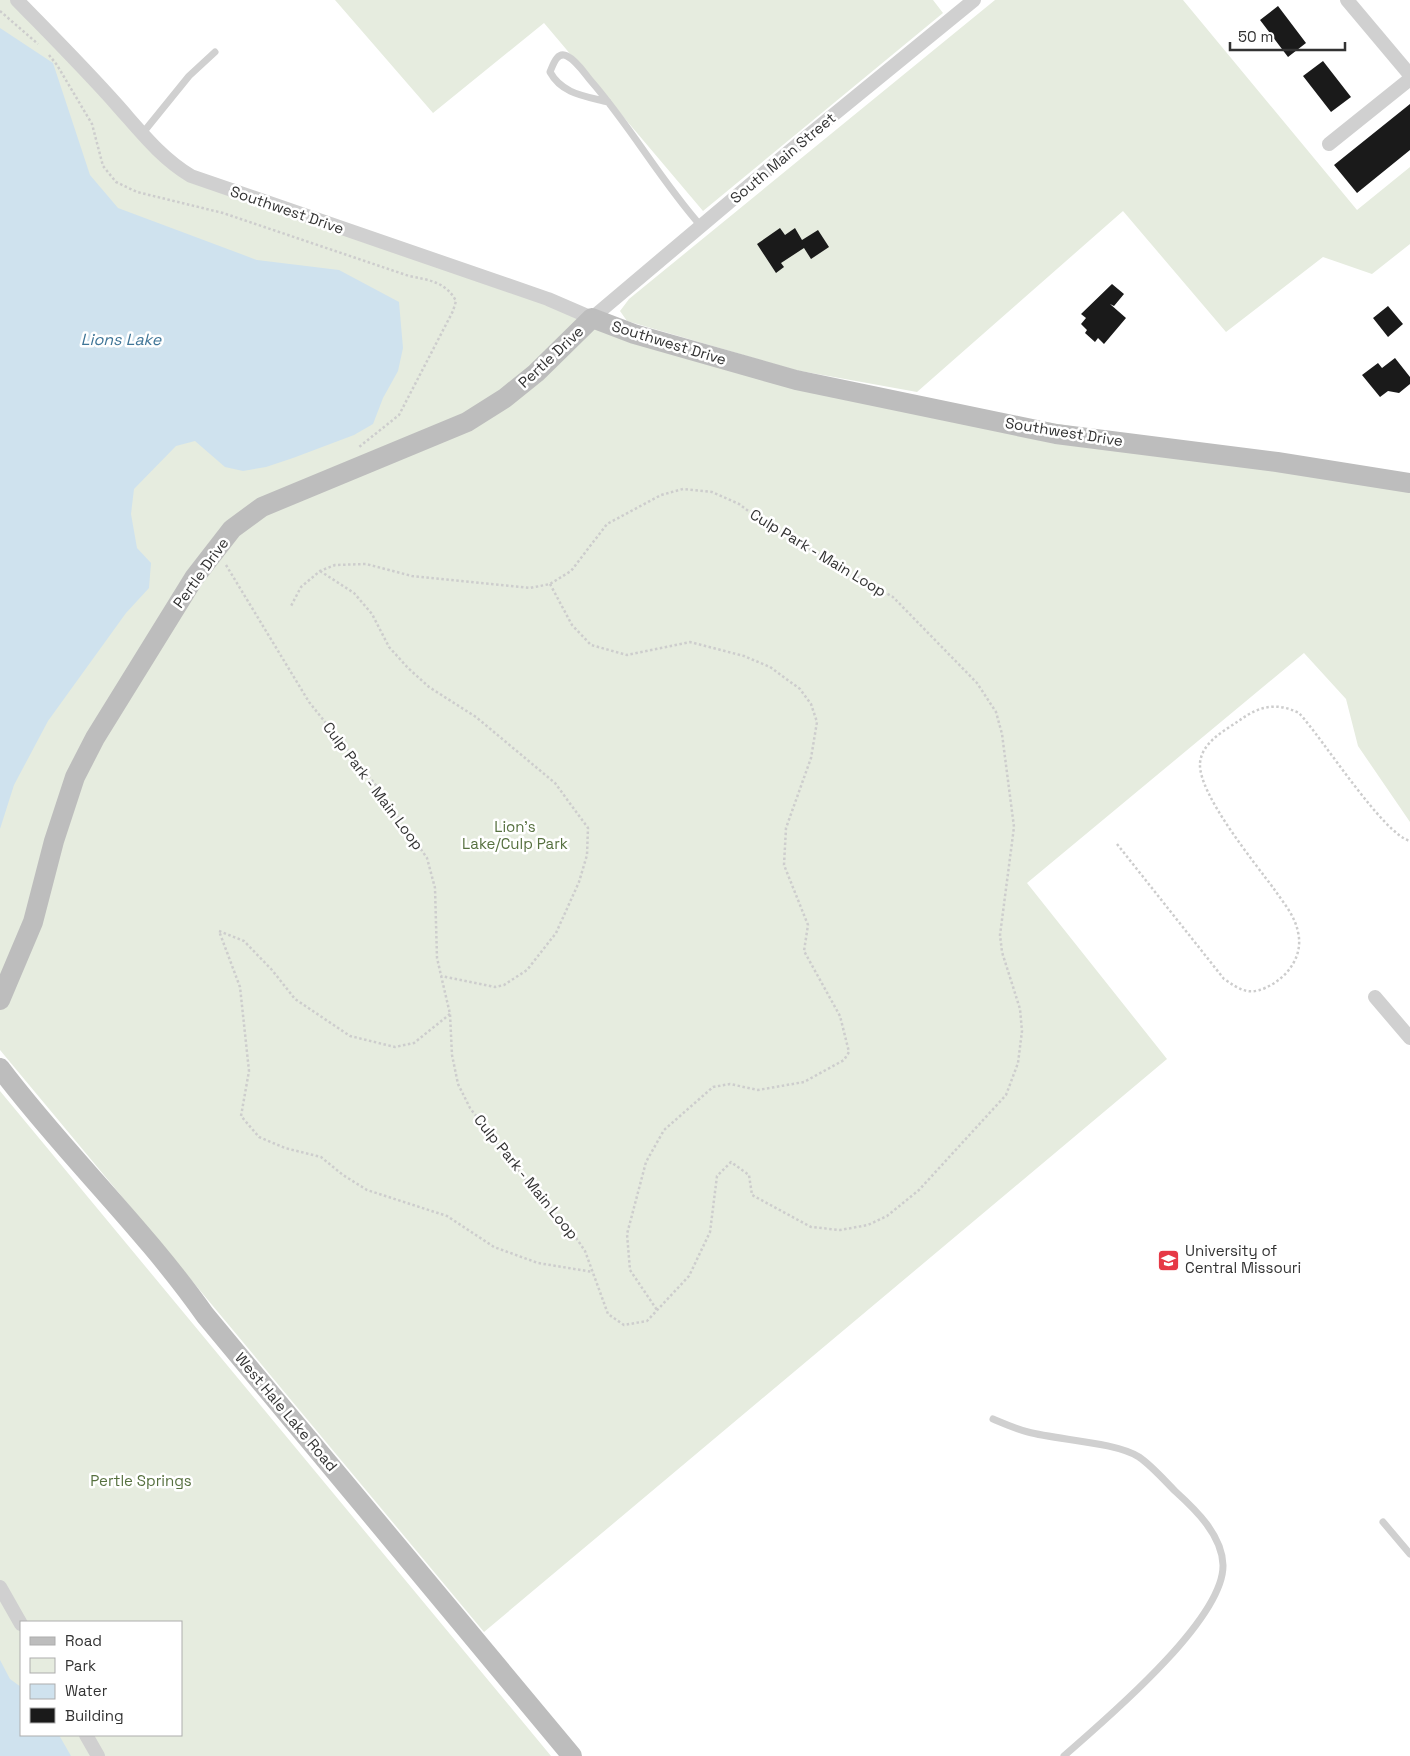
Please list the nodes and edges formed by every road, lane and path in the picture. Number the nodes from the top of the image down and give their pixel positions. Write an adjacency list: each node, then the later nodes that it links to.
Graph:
1 (17, 0): 7 (street, Southwest Drive)
2 (974, 0): 9 (street, South Main Street)
3 (1347, 0): 5 (street)
4 (215, 52): 7 (lane)
5 (1410, 77): 8 (street)
6 (608, 102): 6 (lane); 9 (lane)
7 (142, 134): 11 (street, Southwest Drive)
8 (1329, 144)
9 (701, 226): 11 (street, South Main Street)
10 (453, 310): 12 (path)
11 (592, 318): 13 (street, Southwest Drive); 14 (street, Pertle Drive)
12 (358, 447)
13 (1410, 483)
14 (217, 548): 20 (path, Culp Park - Main Loop); 22 (street, Pertle Drive)
15 (320, 571): 16 (path, Culp Park - Main Loop); 17 (path, Culp Park - Main Loop); 20 (path)
16 (550, 584): 27 (path); 27 (path, Culp Park - Main Loop)
17 (291, 606)
18 (1410, 841): 19 (path)
19 (1117, 844)
20 (441, 976): 23 (path, Culp Park - Main Loop)
21 (1374, 997): 24 (street)
22 (0, 1000)
23 (450, 1014): 26 (path, Culp Park - Main Loop); 26 (path)
24 (1410, 1038)
25 (0, 1068): 35 (street, West Hale Lake Road)
26 (592, 1272): 27 (path, Culp Park - Main Loop)
27 (657, 1310)
28 (993, 1419): 36 (lane)
29 (1383, 1522): 30 (lane)
30 (1410, 1554)
31 (0, 1587): 32 (street)
32 (20, 1622)
33 (87, 1736): 34 (street)
34 (98, 1756)
35 (572, 1756)
36 (1064, 1756)

